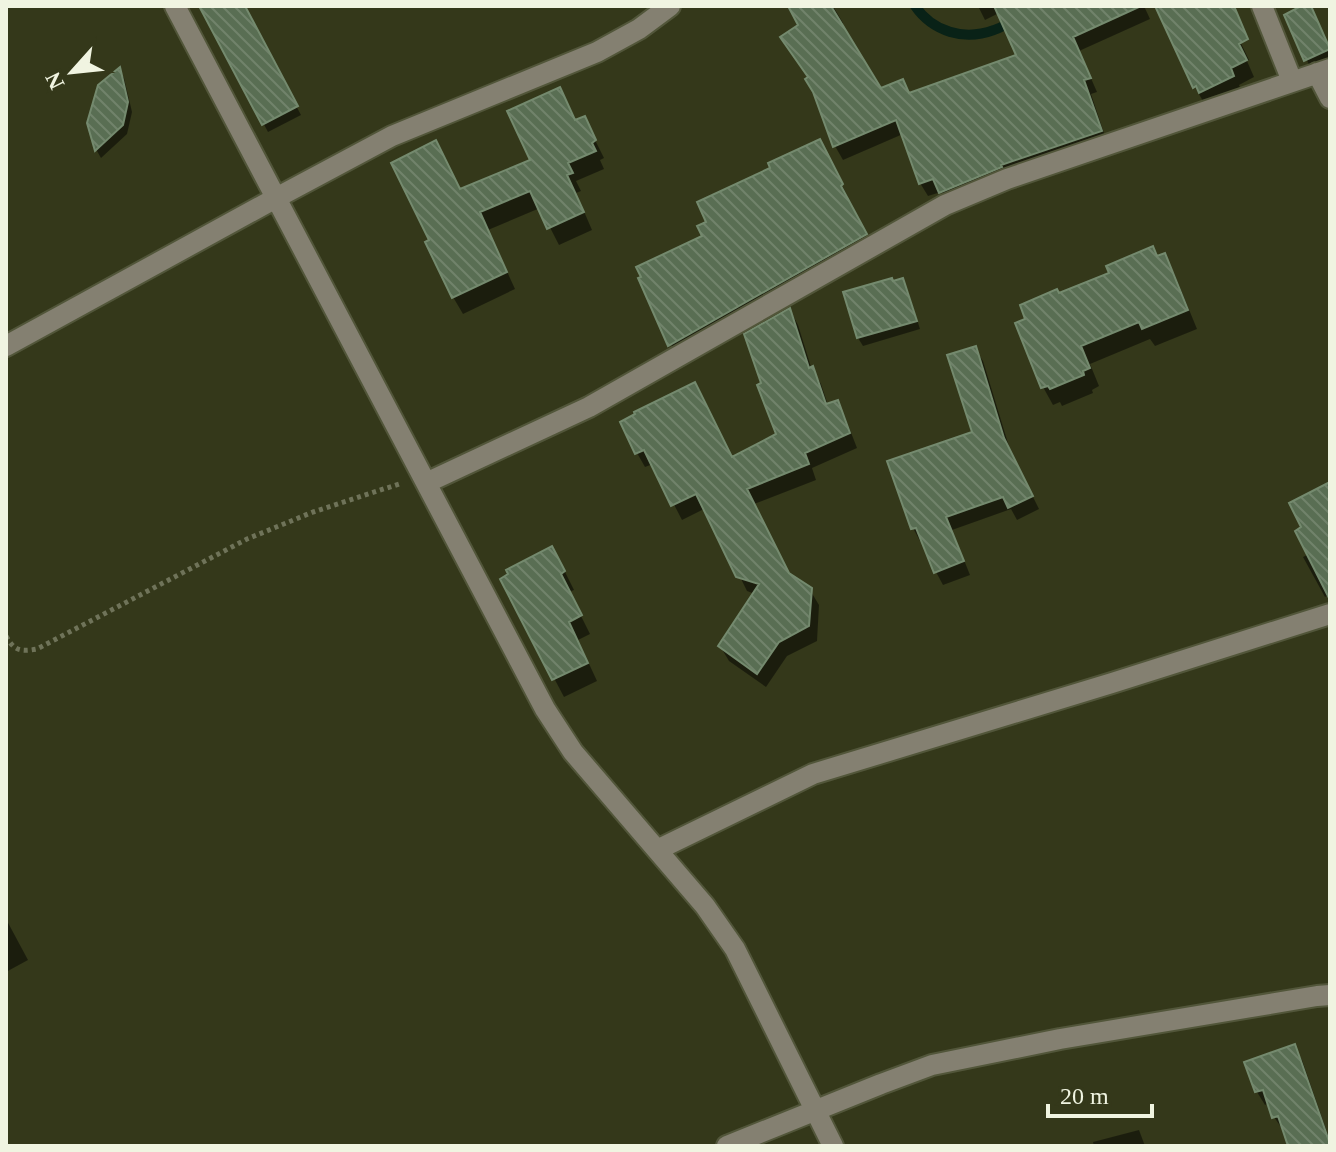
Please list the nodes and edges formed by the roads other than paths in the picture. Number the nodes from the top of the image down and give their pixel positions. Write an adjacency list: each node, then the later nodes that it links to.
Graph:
1 (175, 6): 7 (street)
2 (670, 6): 7 (street)
3 (1262, 6): 5 (street)
4 (1323, 71): 5 (street); 6 (street)
5 (1292, 81): 9 (street)
6 (1330, 98)
7 (276, 198): 8 (street); 9 (street)
8 (6, 346)
9 (424, 479): 11 (street)
10 (1330, 614): 11 (street)
11 (657, 850): 13 (street)
12 (1330, 995): 13 (street)
13 (816, 1111): 14 (street); 15 (street)
14 (727, 1146)
15 (833, 1146)

